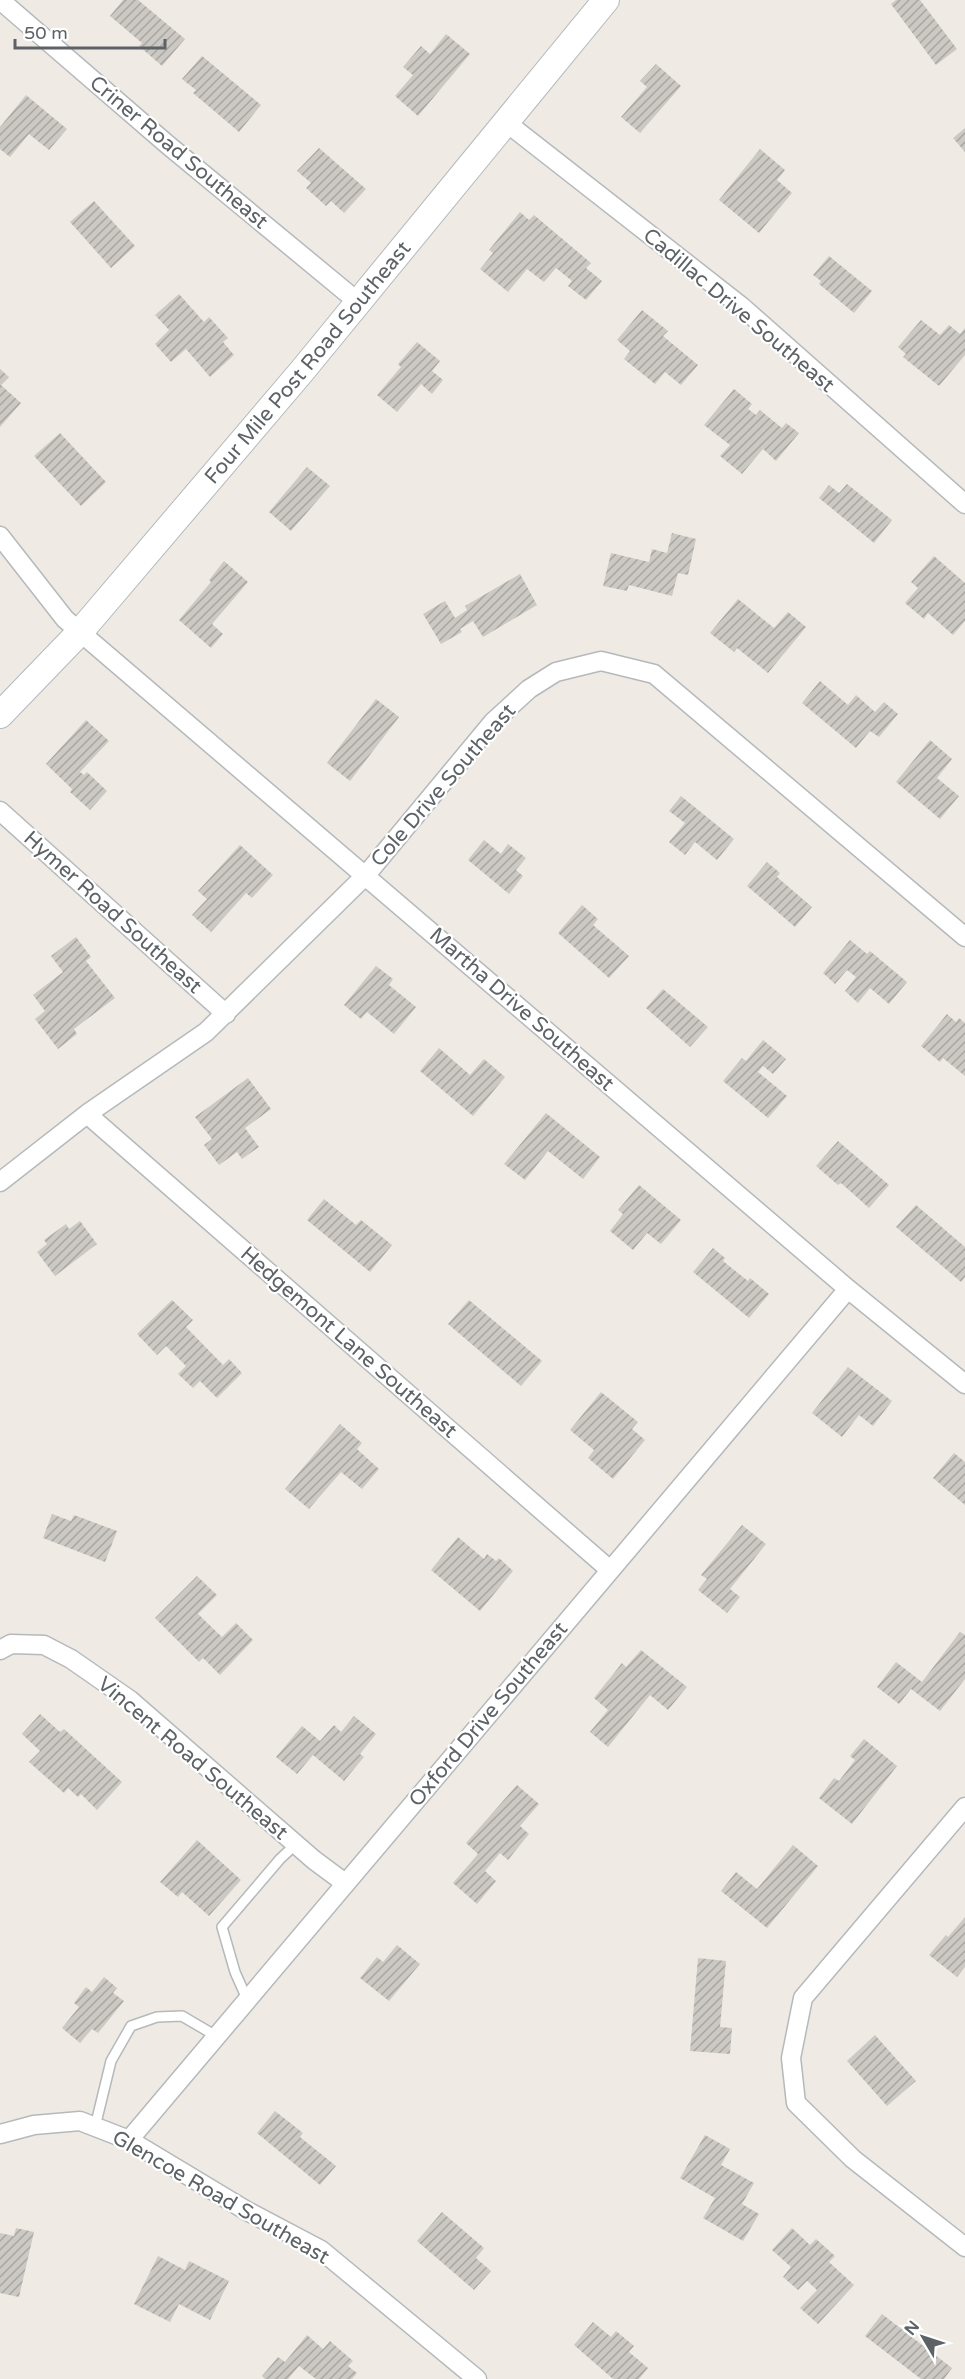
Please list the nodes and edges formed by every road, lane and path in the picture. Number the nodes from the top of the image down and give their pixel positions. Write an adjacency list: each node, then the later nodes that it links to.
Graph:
1 (0, 0): 4 (street, Criner Road Southeast)
2 (606, 0): 3 (main road, Four Mile Post Road Southeast)
3 (507, 123): 4 (main road, Four Mile Post Road Southeast); 5 (street, Cadillac Drive Southeast)
4 (358, 302): 7 (main road, Four Mile Post Road Southeast)
5 (965, 504)
6 (0, 536): 7 (street, Martha Drive Southeast)
7 (80, 632): 8 (main road, Four Mile Post Road Southeast); 10 (street, Martha Drive Southeast)
8 (0, 715)
9 (0, 811): 12 (street, Hymer Road Southeast)
10 (366, 875): 11 (street, Cole Drive Southeast); 12 (street, Cole Drive Southeast); 15 (street, Martha Drive Southeast)
11 (965, 937)
12 (226, 1014): 13 (street, Cole Drive Southeast)
13 (87, 1114): 14 (street, Cole Drive Southeast); 17 (street, Hedgemont Lane Southeast)
14 (0, 1182)
15 (848, 1289): 16 (street, Martha Drive Southeast); 17 (street, Oxford Drive Southeast)
16 (965, 1384)
17 (610, 1570): 21 (street, Oxford Drive Southeast)
18 (0, 1650): 20 (street, Vincent Road Southeast)
19 (965, 1807): 27 (street)
20 (296, 1844): 21 (street, Vincent Road Southeast); 22 (lane)
21 (345, 1883): 22 (street, Oxford Drive Southeast)
22 (247, 1999): 23 (street, Oxford Drive Southeast)
23 (216, 2036): 24 (lane); 26 (street, Oxford Drive Southeast)
24 (95, 2127): 25 (street, Glencoe Road Southeast); 26 (street, Glencoe Road Southeast)
25 (0, 2134)
26 (129, 2140): 28 (street, Glencoe Road Southeast)
27 (965, 2247)
28 (477, 2379)

